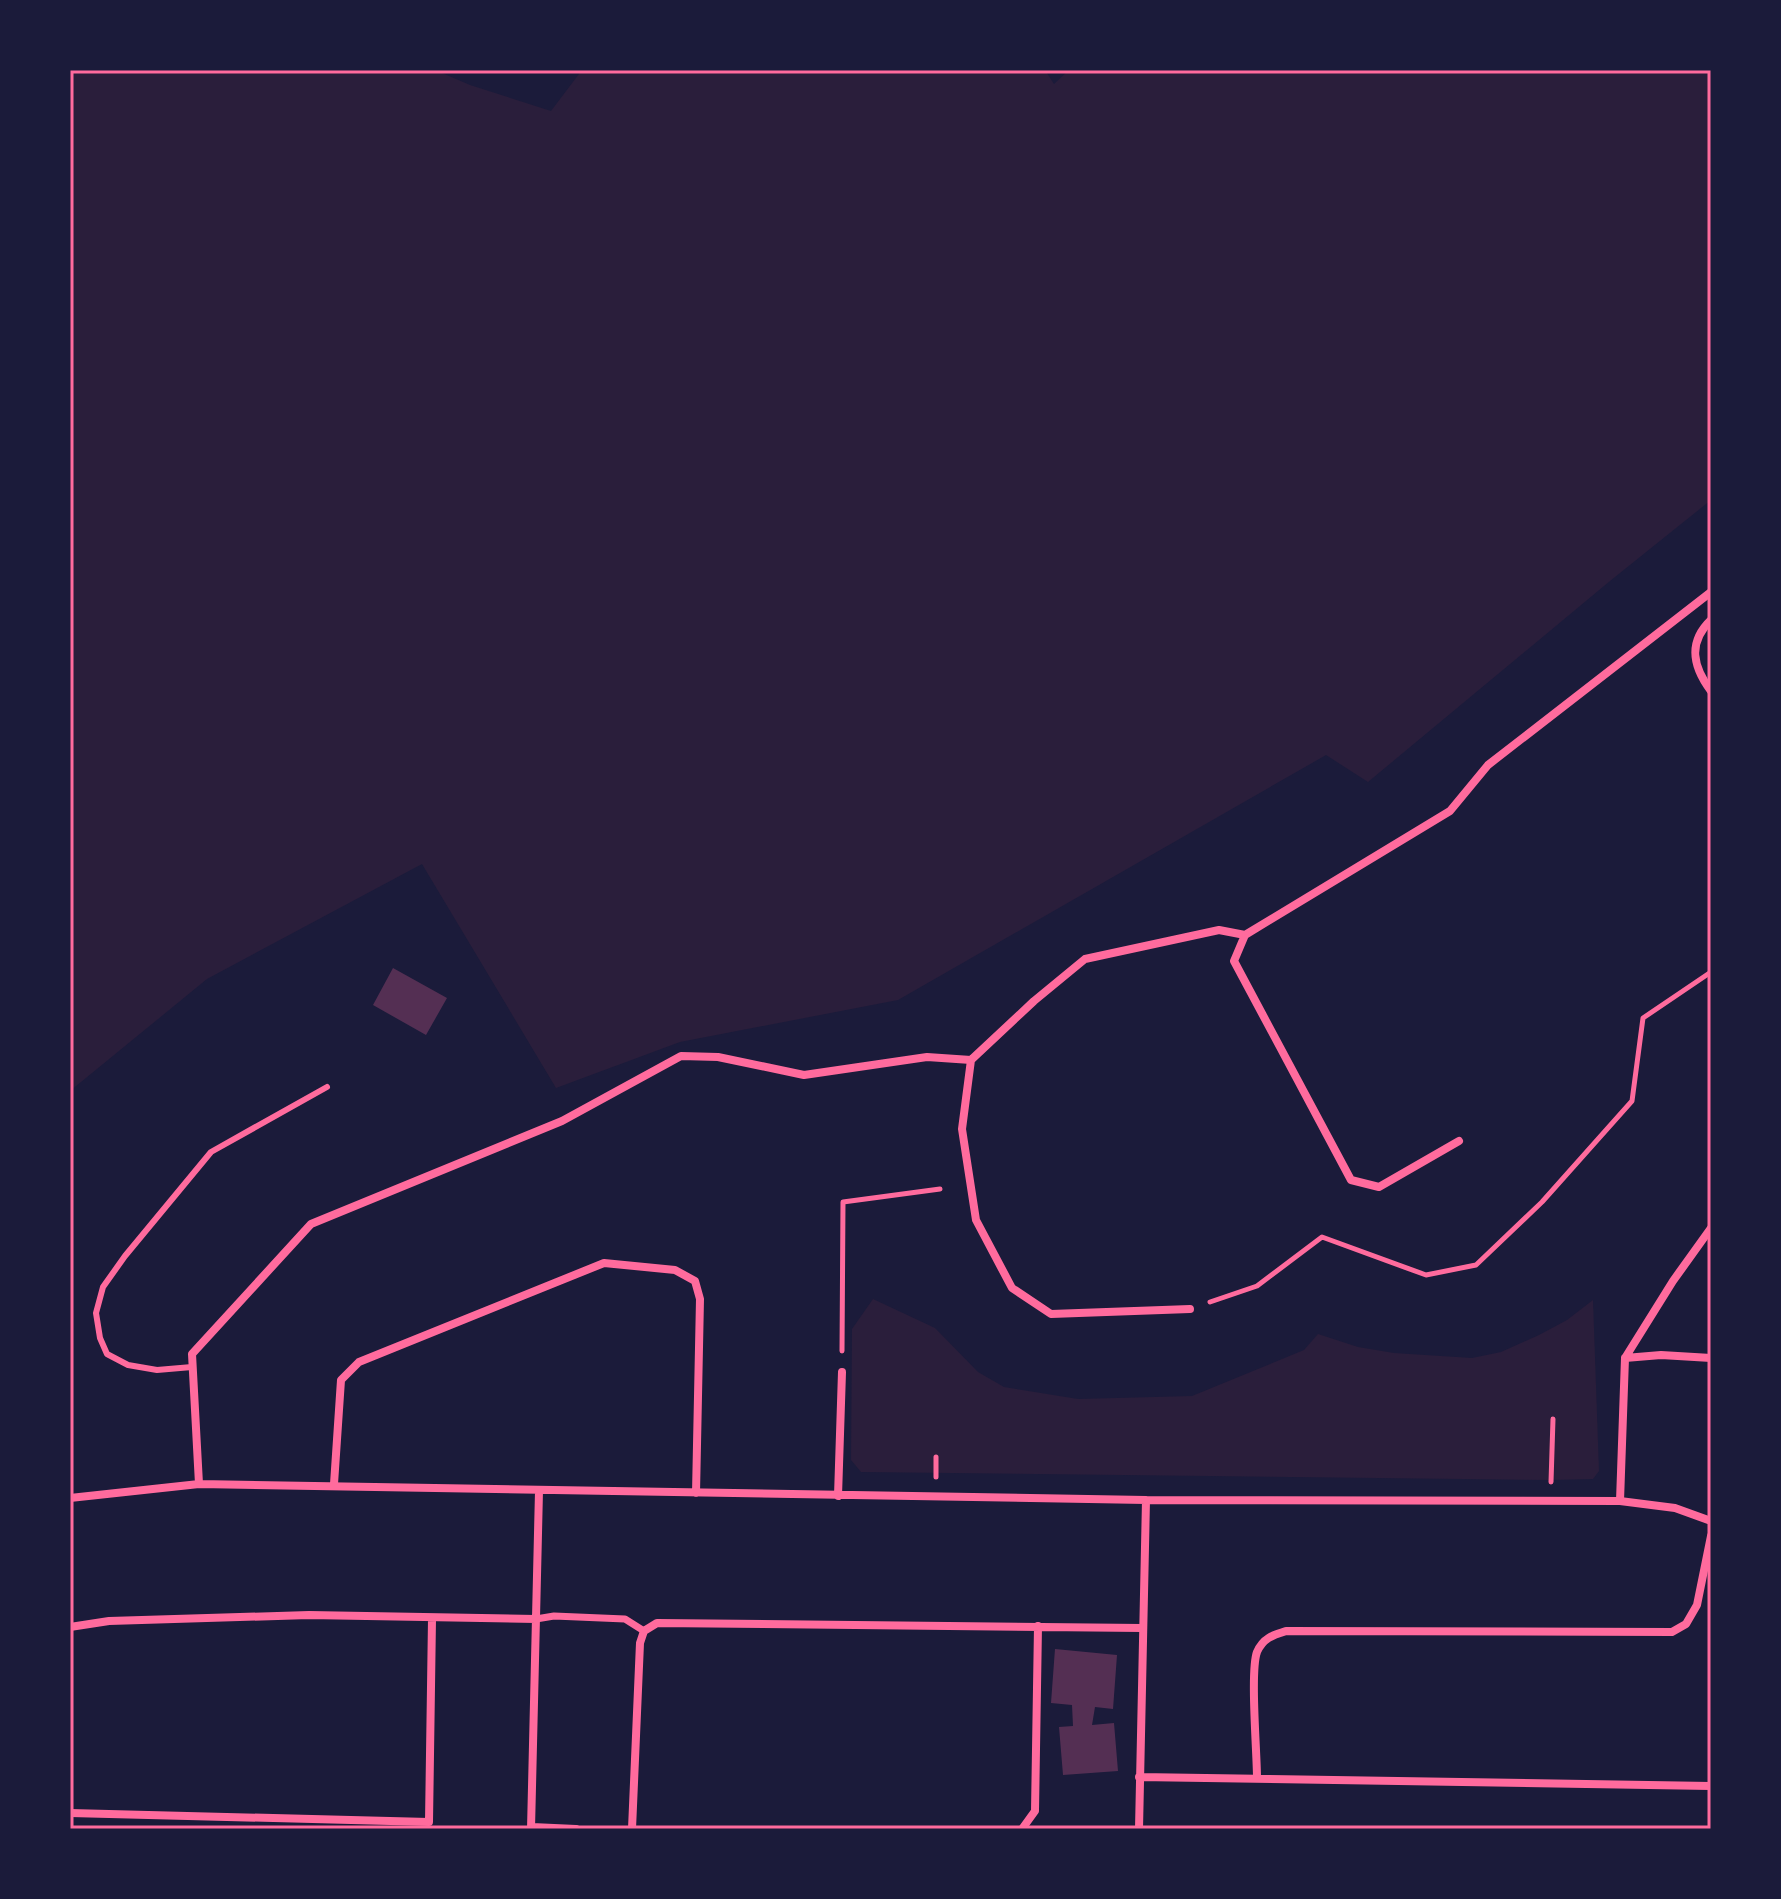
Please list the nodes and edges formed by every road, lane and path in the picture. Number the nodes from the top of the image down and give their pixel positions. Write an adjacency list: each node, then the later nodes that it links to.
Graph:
1 (1711, 592): 4 (street)
2 (1711, 620): 3 (street)
3 (1711, 691)
4 (1245, 935): 6 (street); 8 (street)
5 (1711, 972): 11 (path)
6 (971, 1060): 11 (street); 14 (street)
7 (327, 1087): 14 (lane)
8 (1459, 1141)
9 (940, 1189): 15 (path)
10 (1711, 1228): 12 (street)
11 (1190, 1309)
12 (1625, 1358): 13 (street); 27 (street)
13 (1711, 1358)
14 (192, 1367): 20 (street)
15 (842, 1372): 24 (street)
16 (1553, 1419): 18 (path)
17 (936, 1457): 19 (path)
18 (1551, 1473)
19 (936, 1478)
20 (199, 1484): 21 (street); 25 (street)
21 (334, 1484): 22 (street); 23 (street)
22 (539, 1491): 23 (street); 31 (street)
23 (696, 1493): 24 (street)
24 (838, 1496): 26 (street)
25 (70, 1498)
26 (1146, 1500): 27 (street); 34 (street)
27 (1620, 1501): 28 (street)
28 (1711, 1521)
29 (1711, 1536): 37 (street)
30 (432, 1619): 31 (street); 33 (street); 39 (street)
31 (536, 1619): 35 (street); 40 (street)
32 (1038, 1626): 34 (street); 35 (street); 43 (street)
33 (70, 1627)
34 (1142, 1628): 36 (street)
35 (644, 1631): 42 (street)
36 (1139, 1777): 37 (street); 44 (street)
37 (1257, 1778): 38 (street)
38 (1711, 1786)
39 (70, 1813)
40 (532, 1828): 41 (street)
41 (576, 1829)
42 (632, 1829)
43 (1022, 1829)
44 (1139, 1829)

